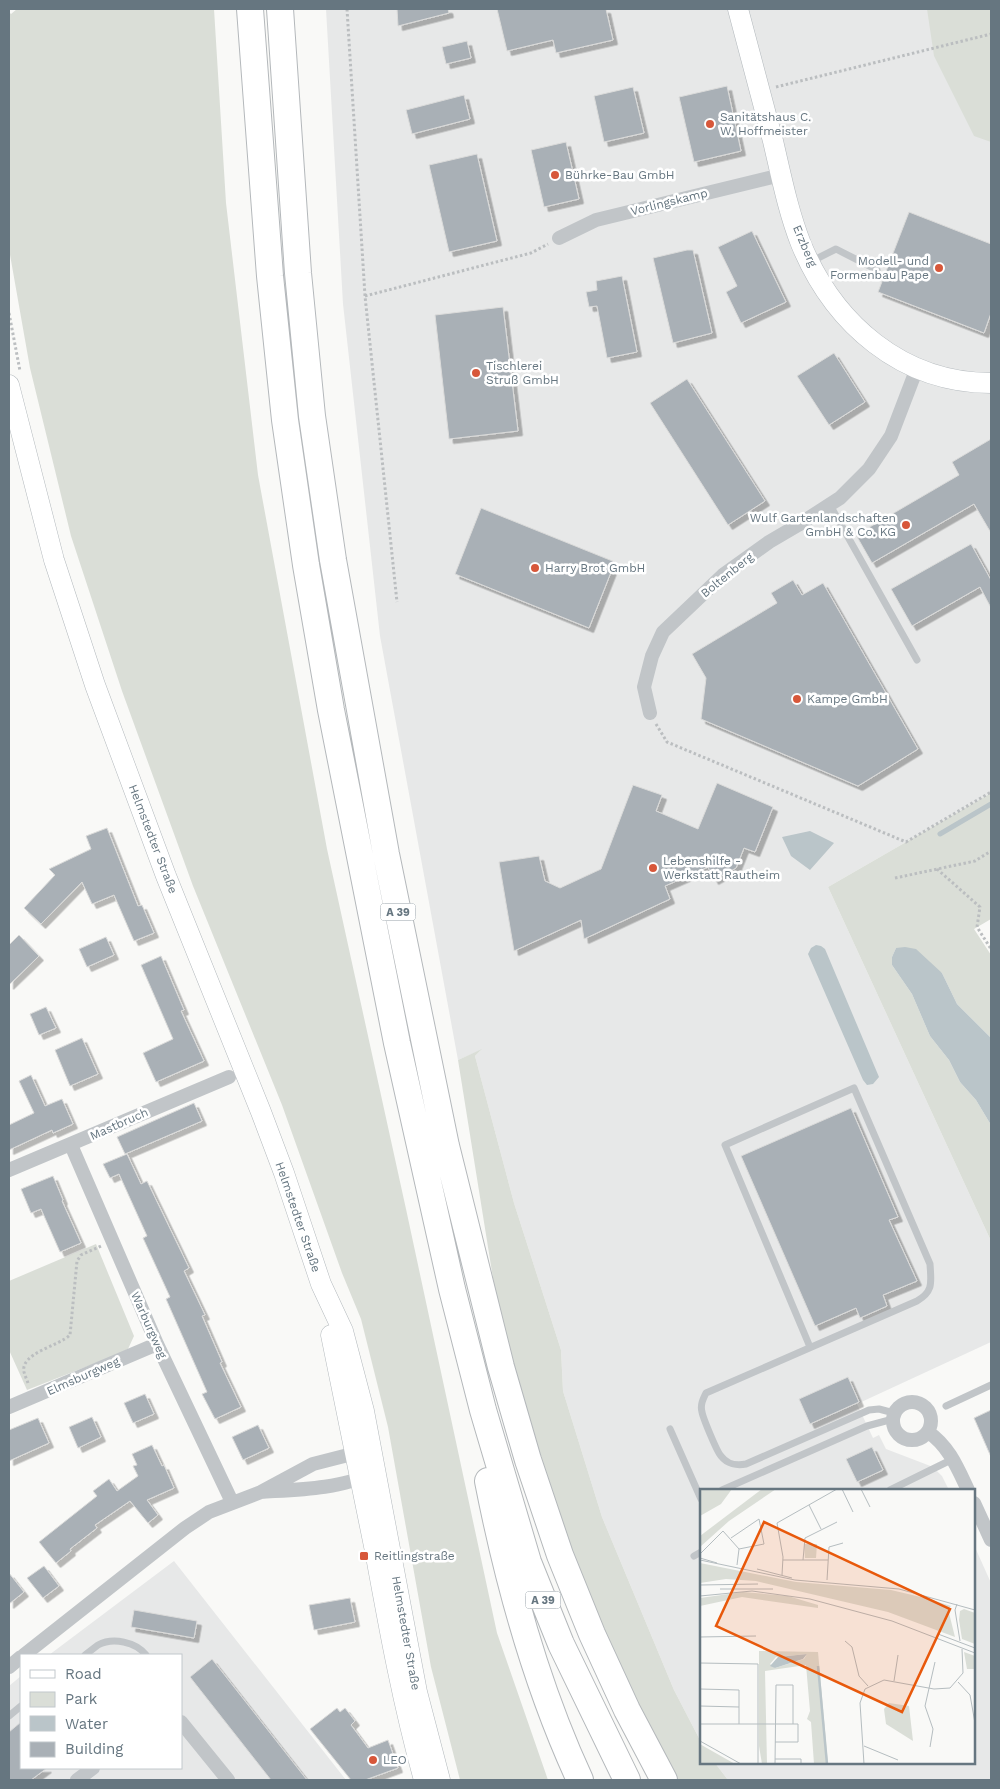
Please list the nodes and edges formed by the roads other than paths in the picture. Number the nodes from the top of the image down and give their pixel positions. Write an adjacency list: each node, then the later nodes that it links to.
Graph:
1 (250, 9): 23 (highway, A 39)
2 (280, 9): 55 (highway, A 39)
3 (738, 9): 4 (street, Erzberg)
4 (781, 174): 5 (street, Vorlingskamp); 6 (street, Erzberg)
5 (560, 238)
6 (810, 262): 7 (lane); 8 (street, Erzberg)
7 (877, 270)
8 (917, 368): 10 (street, Erzberg); 11 (street, Boltenberg)
9 (15, 380): 17 (street, Helmstedter Straße)
10 (991, 382)
11 (830, 505): 12 (lane); 13 (street, Boltenberg)
12 (917, 660)
13 (650, 713)
14 (229, 1076): 15 (street, Mastbruch)
15 (71, 1145): 16 (street, Mastbruch); 18 (street, Warburgweg)
16 (9, 1170)
17 (322, 1284): 27 (street, Helmstedter Straße); 29 (street, Helmstedter Straße)
18 (157, 1344): 22 (street, Elmsburgweg); 35 (street, Warburgweg)
19 (810, 1347): 19 (lane); 24 (lane)
20 (991, 1385): 21 (lane)
21 (946, 1406)
22 (9, 1407)
23 (483, 1410): 53 (highway); 54 (highway, A 39)
24 (894, 1416): 26 (street); 26 (street); 30 (lane)
25 (670, 1430): 34 (lane)
26 (928, 1432): 28 (street)
27 (356, 1453): 29 (street, Helmstedter Straße); 33 (street)
28 (953, 1459): 31 (lane); 32 (street)
29 (368, 1473): 33 (street); 51 (street, Helmstedter Straße); 52 (street, Helmstedter Straße)
30 (724, 1489)
31 (892, 1489)
32 (968, 1489)
33 (261, 1492): 35 (street)
34 (700, 1497)
35 (232, 1502): 40 (street)
36 (975, 1505): 37 (street)
37 (991, 1540)
38 (700, 1553): 39 (lane)
39 (694, 1556)
40 (25, 1654)
41 (86, 1654): 42 (lane)
42 (145, 1654)
43 (20, 1658): 44 (street)
44 (9, 1667)
45 (20, 1707): 46 (lane)
46 (9, 1716)
47 (182, 1723): 50 (street)
48 (92, 1769): 49 (street)
49 (77, 1780)
50 (228, 1780)
51 (424, 1780)
52 (440, 1780)
53 (580, 1780)
54 (627, 1780)
55 (664, 1780)

